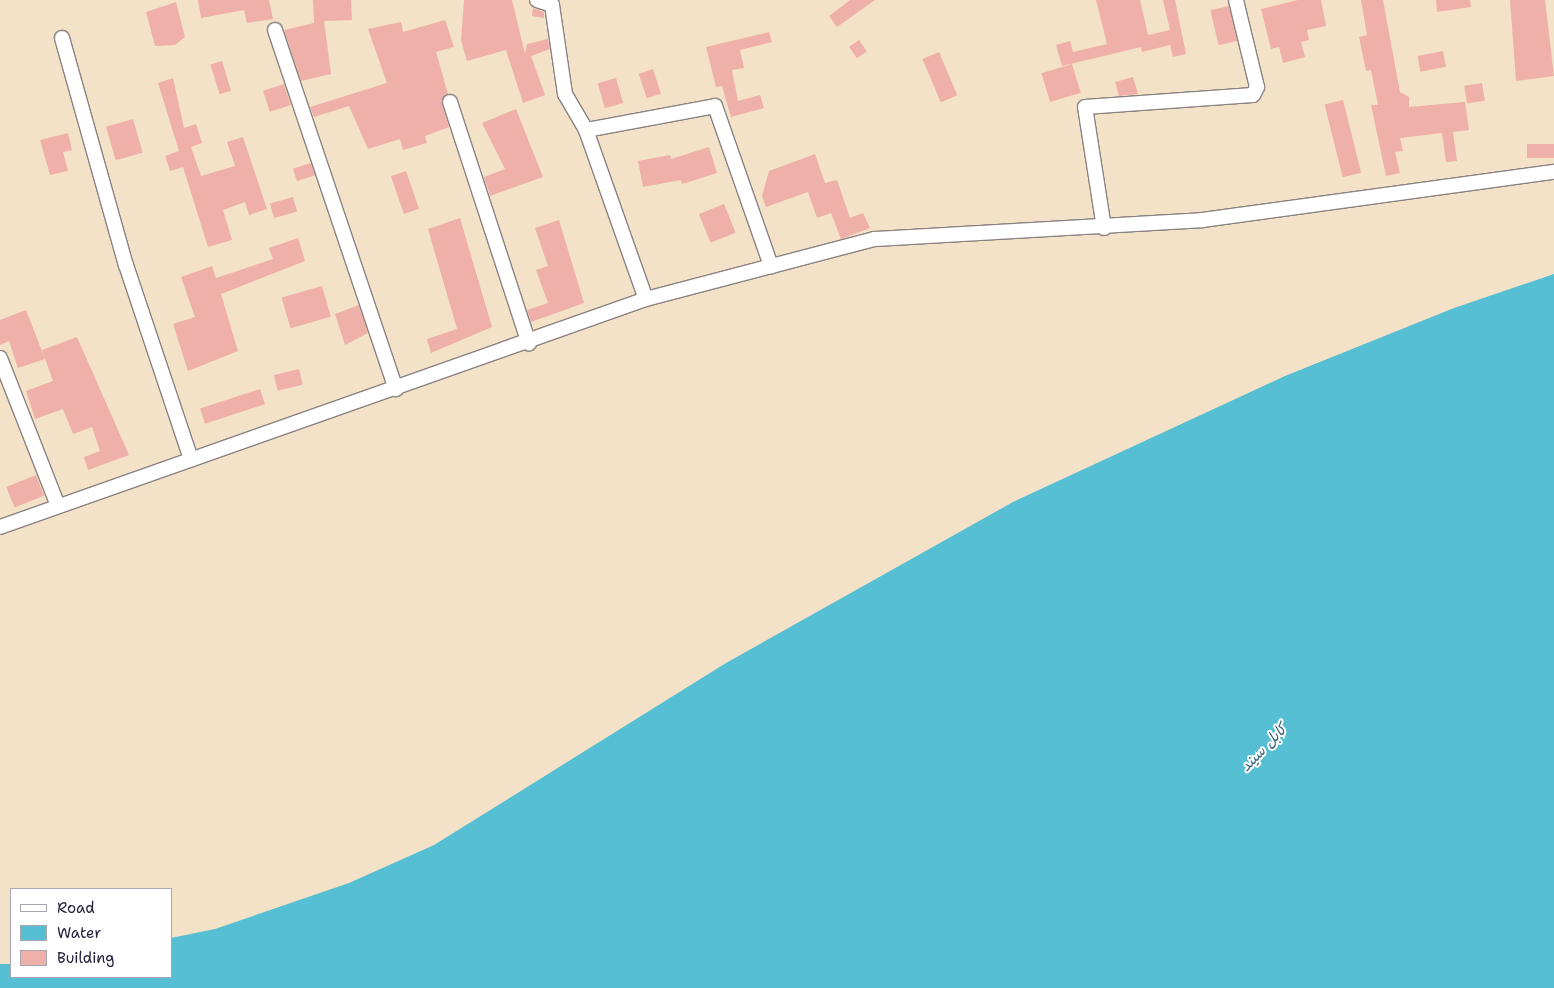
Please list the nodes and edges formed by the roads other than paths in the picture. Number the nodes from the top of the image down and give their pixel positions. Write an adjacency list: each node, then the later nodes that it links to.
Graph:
1 (537, 0): 6 (street)
2 (1236, 0): 8 (street)
3 (275, 30): 13 (street)
4 (62, 38): 14 (street)
5 (450, 102): 11 (street)
6 (586, 130): 9 (street); 10 (street)
7 (1554, 172): 8 (street)
8 (1104, 228): 9 (street)
9 (771, 266): 10 (street)
10 (646, 299): 11 (street)
11 (529, 343): 13 (street)
12 (0, 358): 15 (street)
13 (396, 389): 14 (street)
14 (192, 460): 15 (street)
15 (58, 506): 16 (street)
16 (0, 527)

